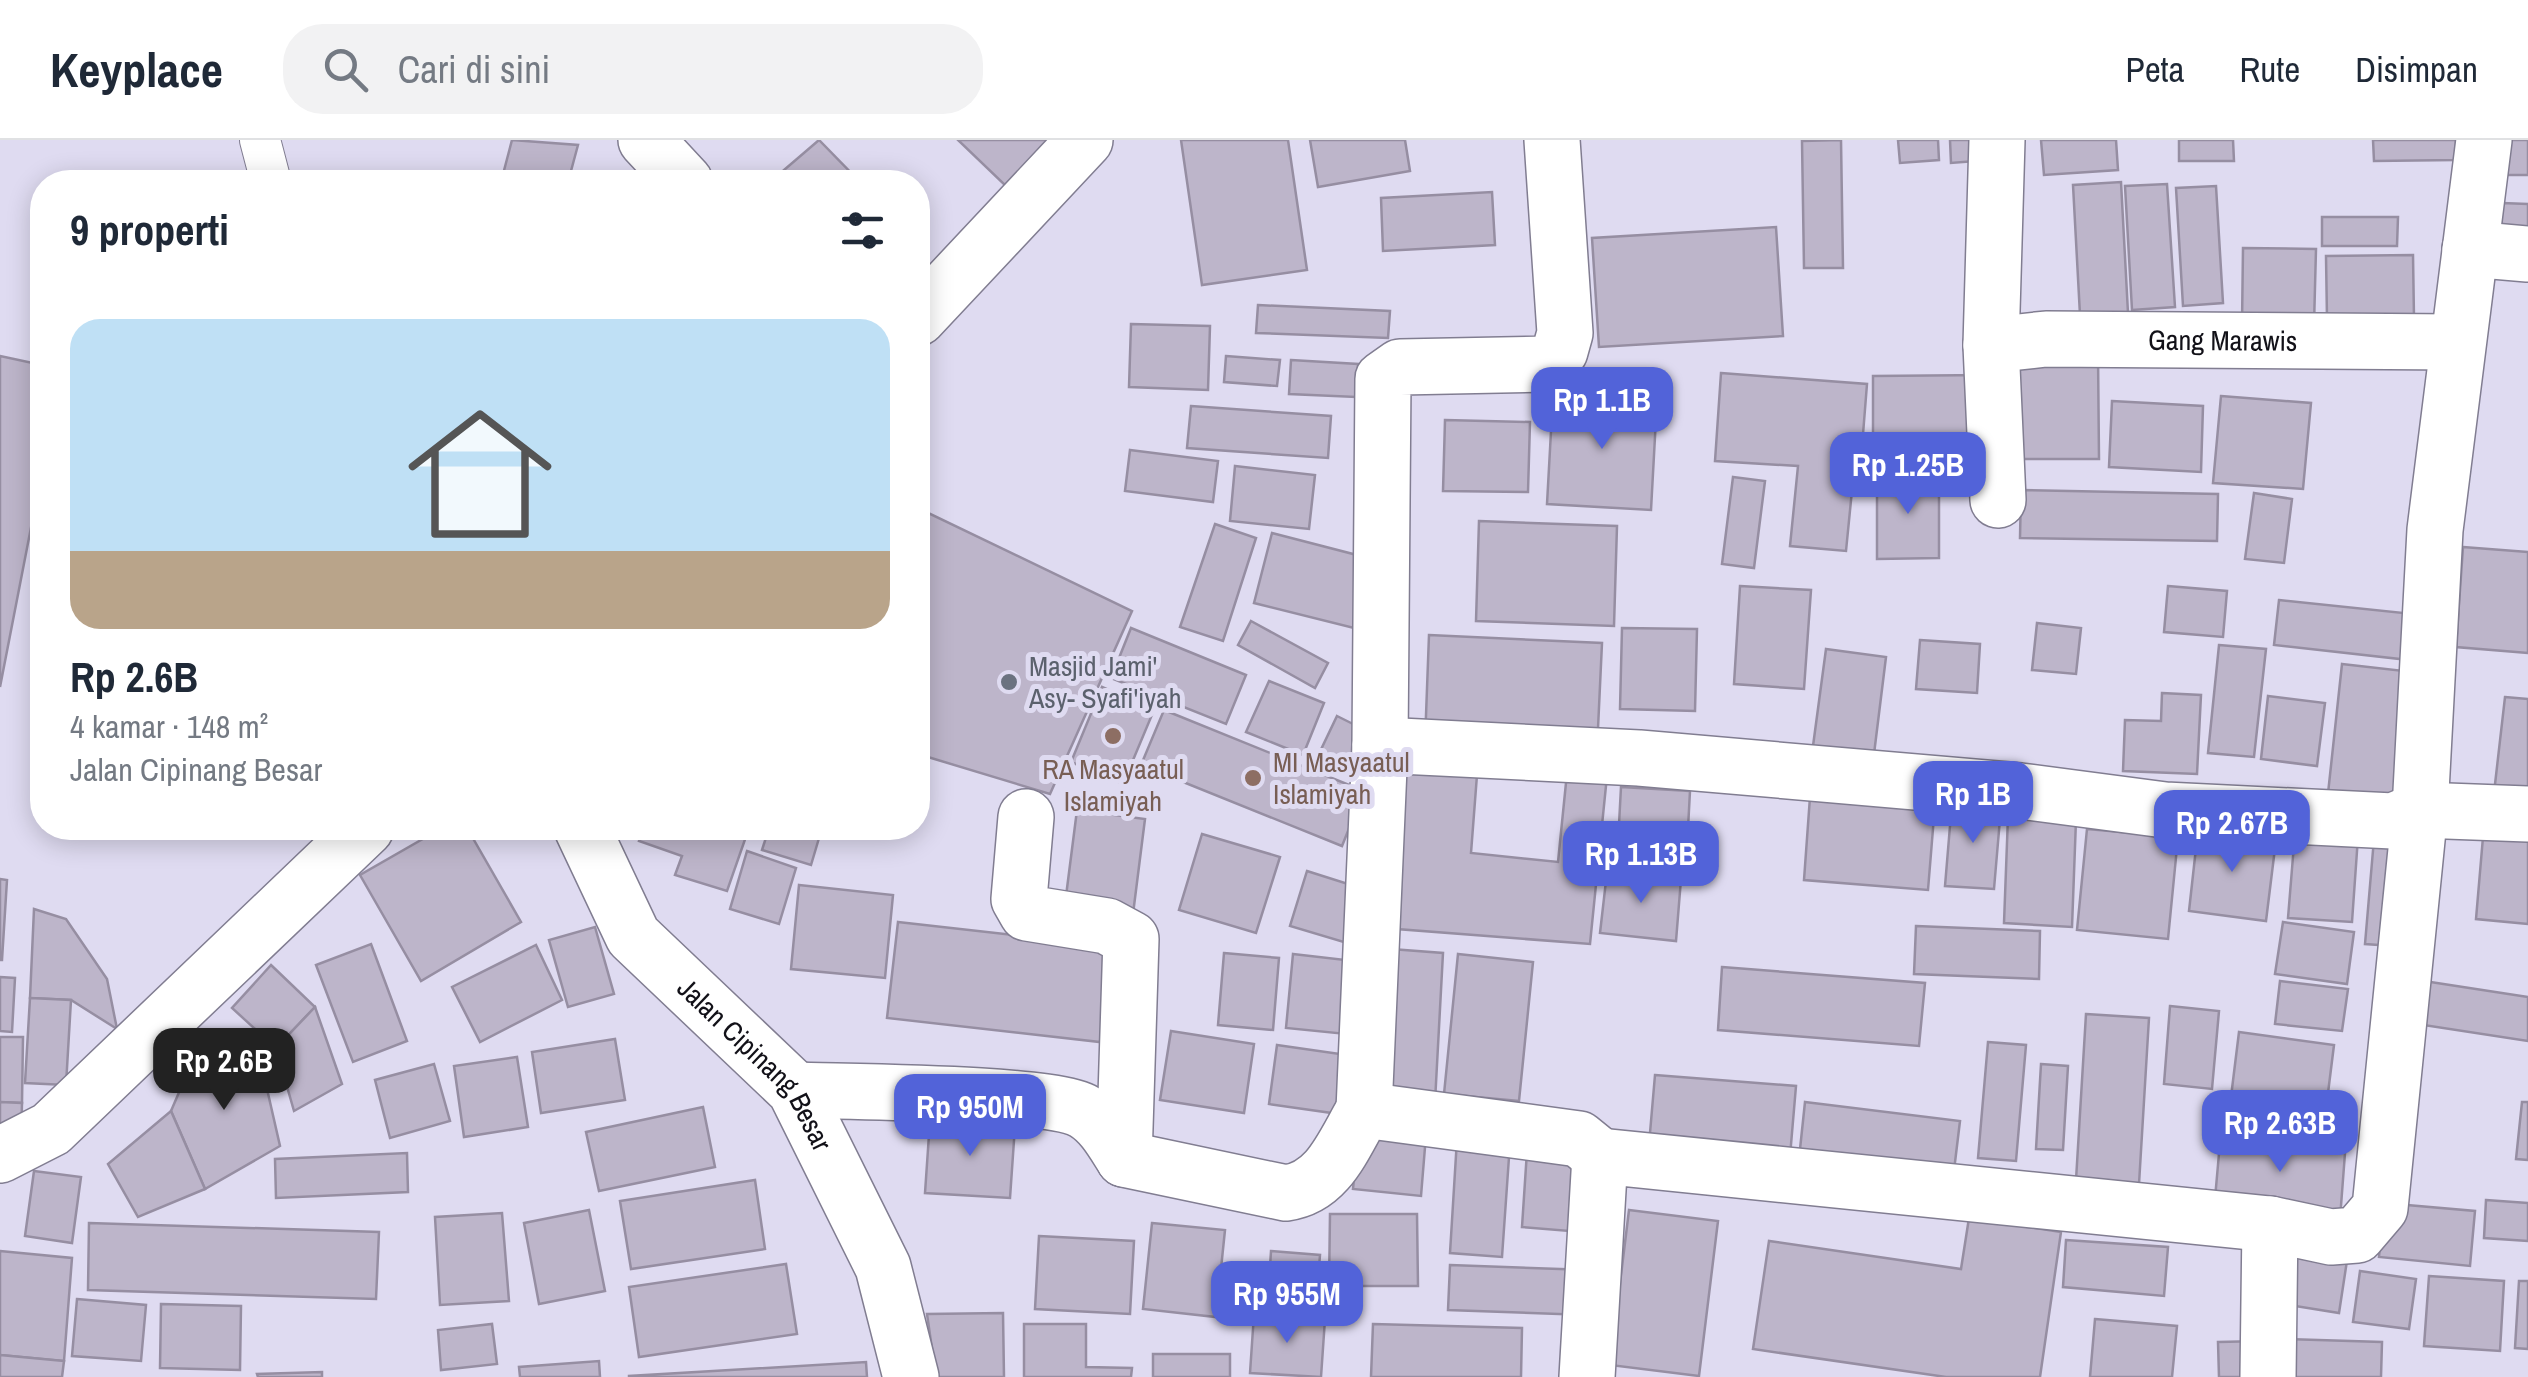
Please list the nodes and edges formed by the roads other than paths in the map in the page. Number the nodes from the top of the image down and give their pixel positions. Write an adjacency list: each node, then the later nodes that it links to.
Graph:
1 (260, 140): 7 (lane)
2 (646, 140): 8 (street)
3 (1085, 140): 11 (street)
4 (1552, 140): 15 (street)
5 (1997, 140): 13 (street)
6 (2484, 140): 9 (street)
7 (268, 170)
8 (674, 170)
9 (2470, 250): 10 (street); 12 (street)
10 (2528, 254)
11 (930, 305)
12 (2456, 342): 13 (street, Gang Marawis); 16 (street)
13 (1990, 345): 14 (street)
14 (1998, 500)
15 (1380, 745): 16 (street); 22 (street)
16 (2420, 810): 17 (street); 26 (street)
17 (2528, 814)
18 (1026, 817): 25 (street)
19 (353, 840): 23 (street)
20 (588, 840): 21 (street, Jalan Cipinang Besar)
21 (796, 1090): 25 (street); 27 (street, Jalan Cipinang Besar)
22 (1364, 1110): 24 (street); 25 (street)
23 (0, 1155)
24 (1600, 1156): 26 (street); 28 (street)
25 (1124, 1159)
26 (2270, 1224): 29 (street)
27 (911, 1377)
28 (1587, 1377)
29 (2268, 1377)

